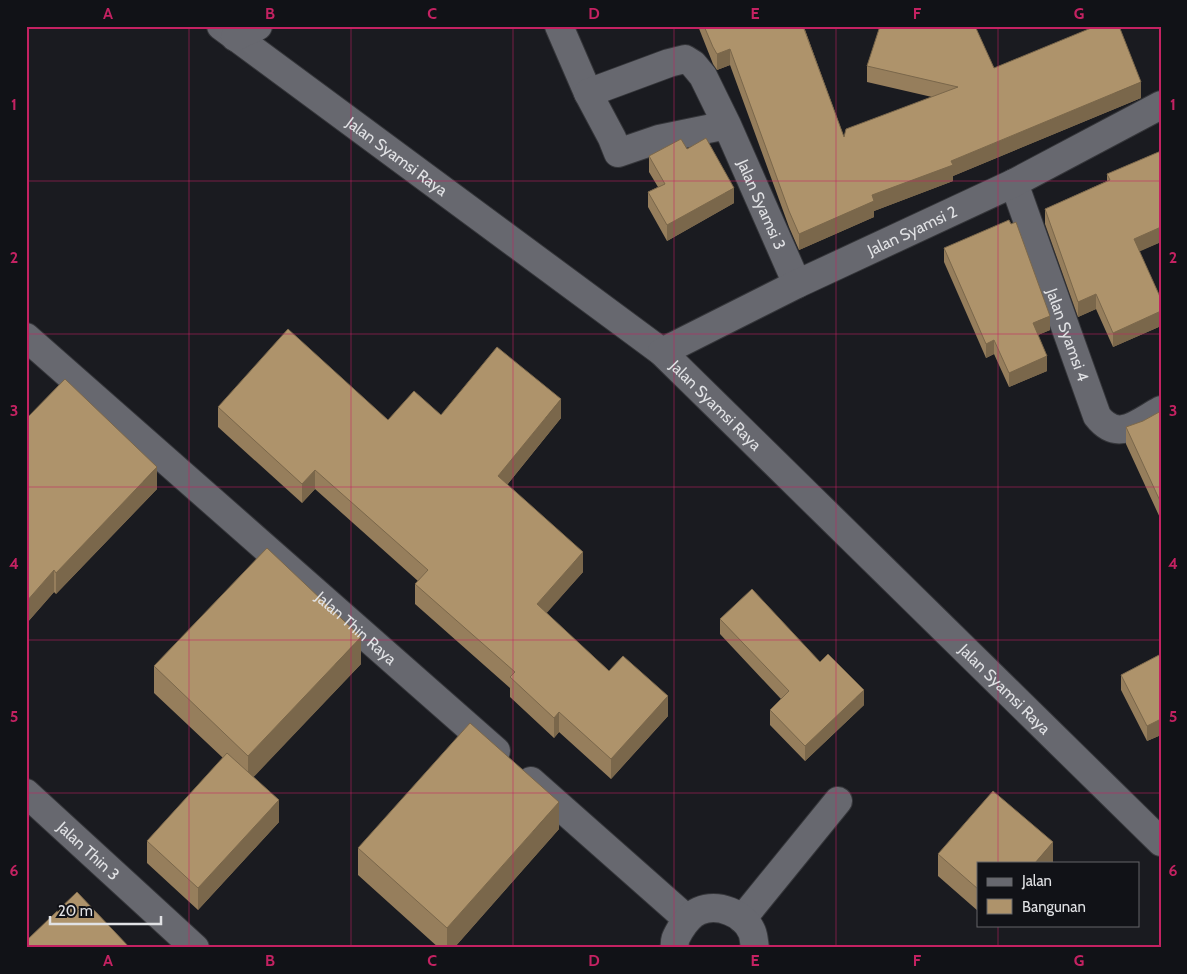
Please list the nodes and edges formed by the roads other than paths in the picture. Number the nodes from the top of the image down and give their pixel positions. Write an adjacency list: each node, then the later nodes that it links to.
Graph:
1 (559, 26): 3 (street)
2 (238, 30): 9 (street, Jalan Syamsi Raya)
3 (588, 93): 5 (street); 5 (street, Jalan Syamsi 3)
4 (1161, 105): 6 (street, Jalan Syamsi 2)
5 (727, 125): 7 (street, Jalan Syamsi 3)
6 (1014, 183): 7 (street, Jalan Syamsi 2); 10 (street, Jalan Syamsi 4)
7 (797, 284): 9 (street, Jalan Syamsi 2)
8 (26, 337): 14 (street, Jalan Thin Raya)
9 (662, 352): 13 (street, Jalan Syamsi Raya)
10 (1161, 410)
11 (26, 793): 16 (street, Jalan Thin 3)
12 (838, 801): 15 (street)
13 (1161, 842)
14 (687, 919): 15 (street); 17 (street)
15 (742, 919): 18 (street)
16 (195, 948)
17 (676, 948)
18 (755, 948)

